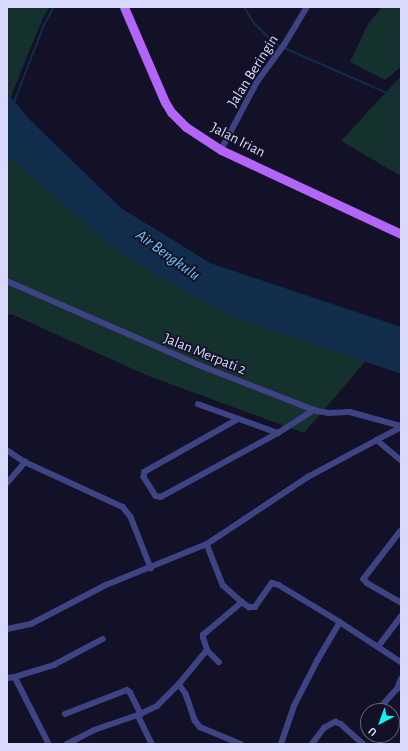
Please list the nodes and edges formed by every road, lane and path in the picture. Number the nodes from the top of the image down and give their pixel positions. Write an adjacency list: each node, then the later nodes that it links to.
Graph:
1 (124, 7): 3 (main road, Jalan Irian)
2 (307, 7): 3 (street, Jalan Beringin)
3 (221, 150): 4 (main road, Jalan Irian)
4 (401, 234)
5 (7, 281): 7 (street, Jalan Merpati 2)
6 (198, 404): 8 (street)
7 (314, 410): 9 (street, Jalan Merpati 2); 10 (street)
8 (239, 419): 10 (street); 10 (street)
9 (401, 427): 11 (street)
10 (278, 433)
11 (377, 440): 13 (street); 19 (street)
12 (7, 450): 14 (street)
13 (401, 460)
14 (25, 462): 15 (street); 20 (street)
15 (7, 483)
16 (401, 531): 17 (street)
17 (395, 538): 18 (street); 22 (street)
18 (401, 543)
19 (207, 544): 20 (street); 21 (street)
20 (151, 568): 25 (street)
21 (242, 602): 24 (street); 28 (street)
22 (401, 603)
23 (401, 617): 27 (street)
24 (340, 622): 27 (street); 42 (street)
25 (7, 629)
26 (103, 640): 31 (street)
27 (378, 647): 30 (street)
28 (207, 650): 29 (street); 34 (street)
29 (219, 662)
30 (401, 662)
31 (15, 677): 32 (street); 38 (street)
32 (7, 678)
33 (401, 679): 35 (street)
34 (179, 684): 37 (street); 41 (street)
35 (384, 703)
36 (65, 714): 37 (street)
37 (140, 715): 39 (street); 40 (street)
38 (49, 744)
39 (67, 744)
40 (152, 744)
41 (241, 744)
42 (281, 744)
43 (312, 744): 44 (street)
44 (362, 744)

